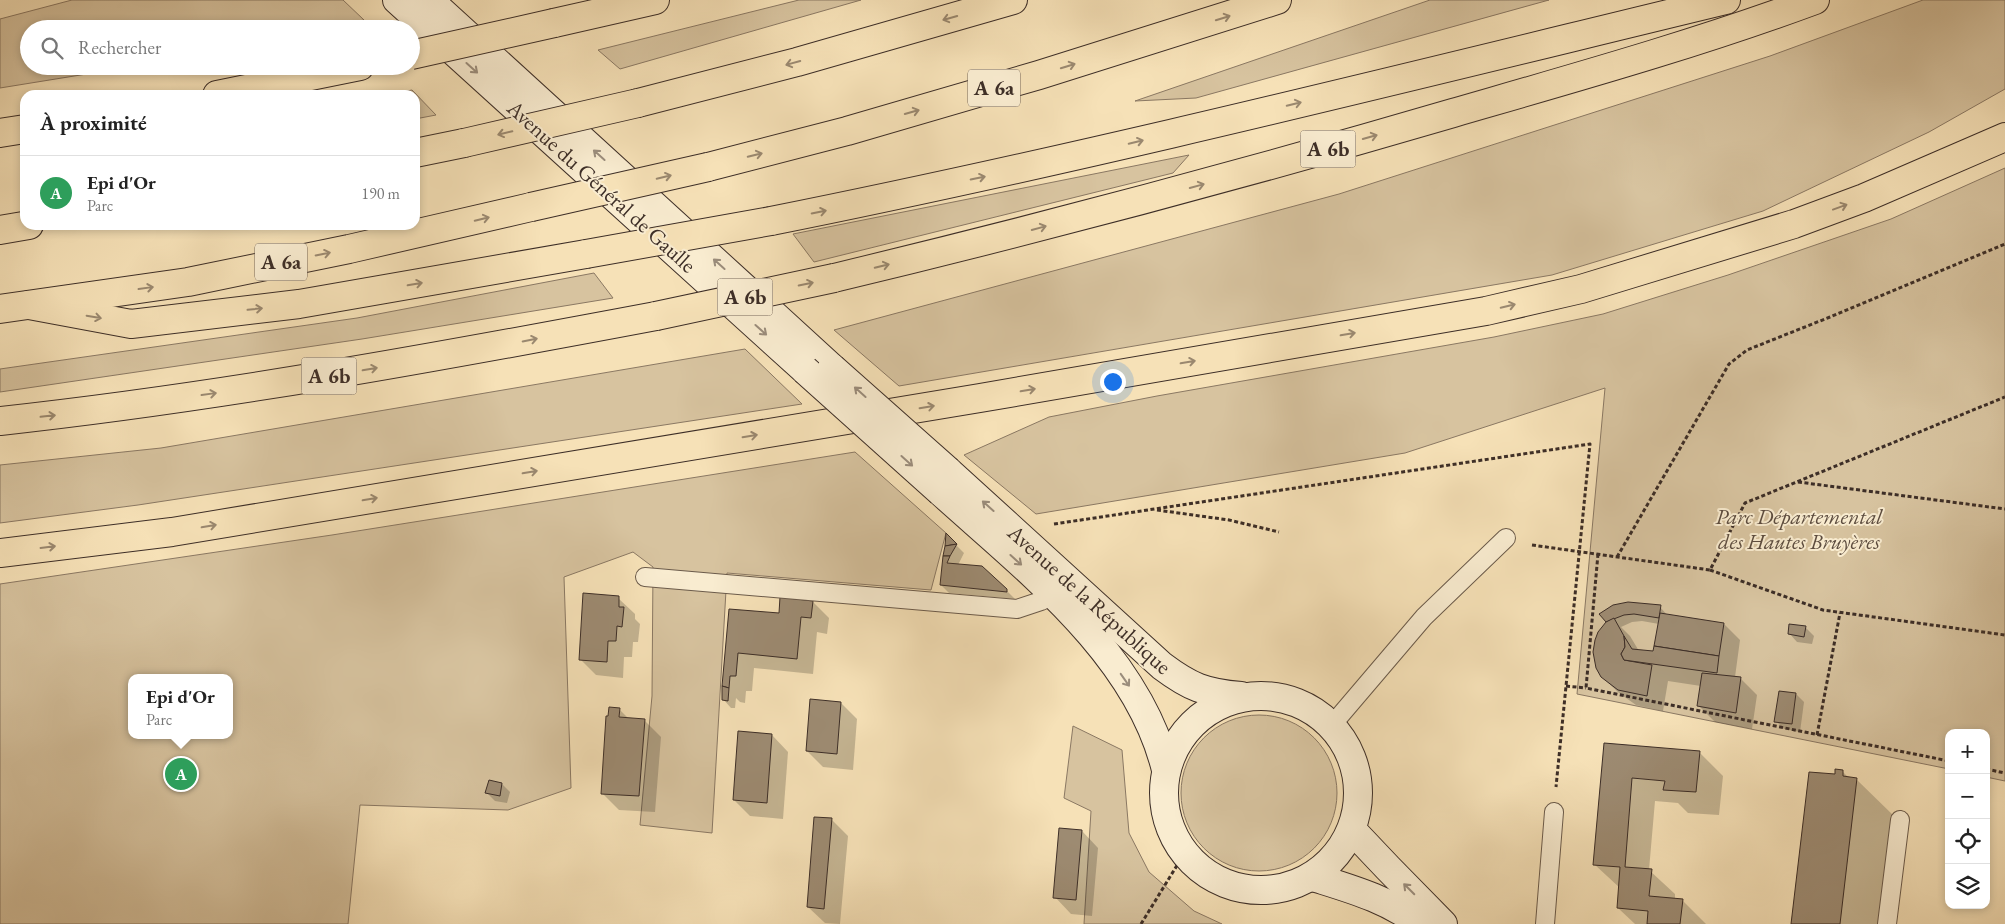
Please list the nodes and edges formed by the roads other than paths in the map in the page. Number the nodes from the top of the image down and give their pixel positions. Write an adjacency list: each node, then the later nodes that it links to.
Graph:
1 (397, 0): 8 (main road, Avenue du Général de Gaulle, one-way to 8, bridge)
2 (429, 0): 22 (main road, Avenue du Général de Gaulle, one-way to 2, bridge)
3 (655, 0): 10 (highway, bridge)
4 (1014, 0): 16 (highway, one-way to 16, bridge)
5 (1277, 0): 19 (highway, A 6a, one-way to 5, bridge)
6 (1726, 0): 19 (highway, one-way to 6, bridge)
7 (1815, 0): 21 (highway, A 6b, one-way to 7, bridge)
8 (419, 20)
9 (420, 21): 22 (main road, Avenue du Général de Gaulle, one-way to 22, bridge)
10 (420, 53)
11 (316, 75): 12 (highway)
12 (242, 90)
13 (20, 130): 14 (highway)
14 (0, 133)
15 (2005, 137): 24 (highway, one-way to 15)
16 (420, 152)
17 (20, 227): 18 (highway)
18 (0, 230)
19 (29, 305): 20 (highway, A 6a)
20 (0, 309)
21 (0, 421)
22 (945, 481): 26 (main road, Avenue de la République, one-way to 26); 26 (main road, Avenue de la République, one-way to 22)
23 (1506, 538): 28 (lane)
24 (0, 553)
25 (645, 577): 26 (lane)
26 (1064, 589): 27 (main road, Avenue de la République); 29 (main road, Avenue de la République, one-way to 29)
27 (1247, 696): 28 (main road); 29 (main road)
28 (1332, 725): 32 (main road)
29 (1166, 770): 33 (main road)
30 (1554, 812): 36 (lane)
31 (1900, 820): 37 (lane)
32 (1352, 830): 33 (main road); 35 (main road, one-way to 32)
33 (1313, 877): 34 (main road)
34 (1420, 924)
35 (1443, 924)
36 (1544, 924)
37 (1887, 924)

